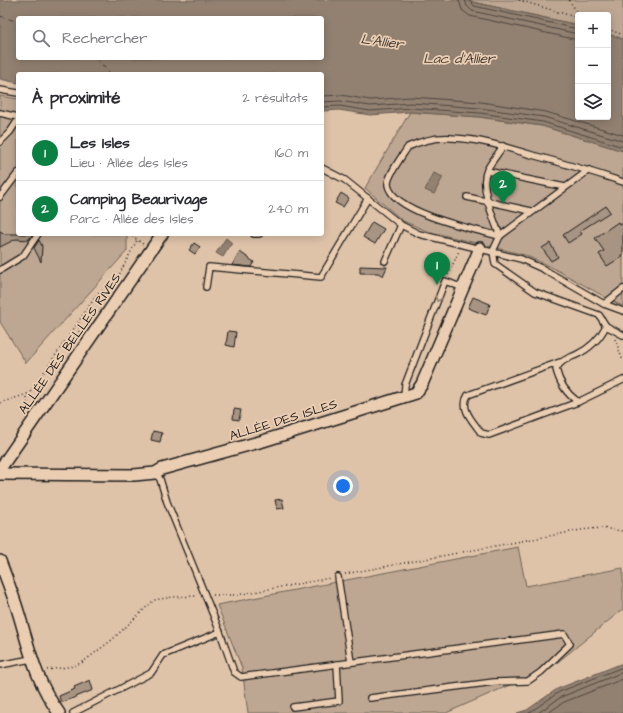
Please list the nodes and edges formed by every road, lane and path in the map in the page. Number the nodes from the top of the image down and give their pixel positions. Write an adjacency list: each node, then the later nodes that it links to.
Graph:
1 (519, 0): 4 (path)
2 (569, 0): 3 (path)
3 (577, 12)
4 (575, 17)
5 (611, 30): 6 (path)
6 (623, 35)
7 (0, 90): 8 (lane)
8 (16, 94)
9 (0, 113): 10 (lane)
10 (16, 118)
11 (16, 122): 12 (lane)
12 (0, 142)
13 (503, 146): 15 (lane); 16 (lane); 28 (lane)
14 (324, 169): 22 (lane)
15 (589, 170): 18 (lane); 19 (lane)
16 (487, 171): 19 (lane); 23 (lane)
17 (16, 176): 21 (lane)
18 (623, 182)
19 (565, 187): 24 (lane)
20 (467, 196): 23 (lane)
21 (0, 197)
22 (368, 198): 25 (lane); 36 (lane)
23 (488, 201): 24 (lane); 28 (lane)
24 (531, 211): 28 (lane)
25 (401, 225): 30 (lane); 33 (lane)
26 (37, 236): 34 (lane)
27 (161, 236): 53 (street, ALLÉE DES BELLES RIVES)
28 (500, 236): 32 (lane)
29 (137, 240): 42 (path)
30 (463, 244): 31 (lane); 35 (path)
31 (480, 248): 32 (lane); 37 (street, ALLÉE DES ISLES)
32 (493, 251): 40 (lane); 43 (lane)
33 (385, 261)
34 (0, 270)
35 (445, 281): 37 (lane); 50 (lane, one-way to 50)
36 (206, 287)
37 (463, 288): 50 (street, ALLÉE DES ISLES)
38 (623, 289): 39 (lane)
39 (620, 295): 40 (lane)
40 (604, 304): 41 (lane)
41 (623, 311)
42 (79, 322): 45 (path); 49 (path)
43 (606, 326): 44 (lane); 46 (lane); 47 (path)
44 (623, 334)
45 (79, 341)
46 (560, 362): 51 (lane); 51 (lane)
47 (623, 362)
48 (623, 380): 51 (lane)
49 (30, 393): 52 (path); 53 (path)
50 (404, 397): 55 (street, ALLÉE DES ISLES)
51 (578, 402)
52 (0, 403)
53 (30, 426): 54 (street, ALLÉE DES BELLES RIVES)
54 (0, 469)
55 (155, 472): 56 (street, ALLÉE DES ISLES); 60 (lane)
56 (0, 474)
57 (623, 531): 59 (path)
58 (0, 561): 62 (street)
59 (338, 577): 60 (path); 63 (lane)
60 (206, 596): 61 (lane); 66 (path)
61 (220, 632): 65 (lane); 70 (lane)
62 (31, 659): 64 (lane); 66 (street)
63 (352, 662): 65 (lane); 67 (lane)
64 (0, 664)
65 (337, 664): 68 (lane)
66 (37, 674): 69 (street)
67 (370, 698)
68 (293, 707)
69 (59, 713)
70 (73, 713)

